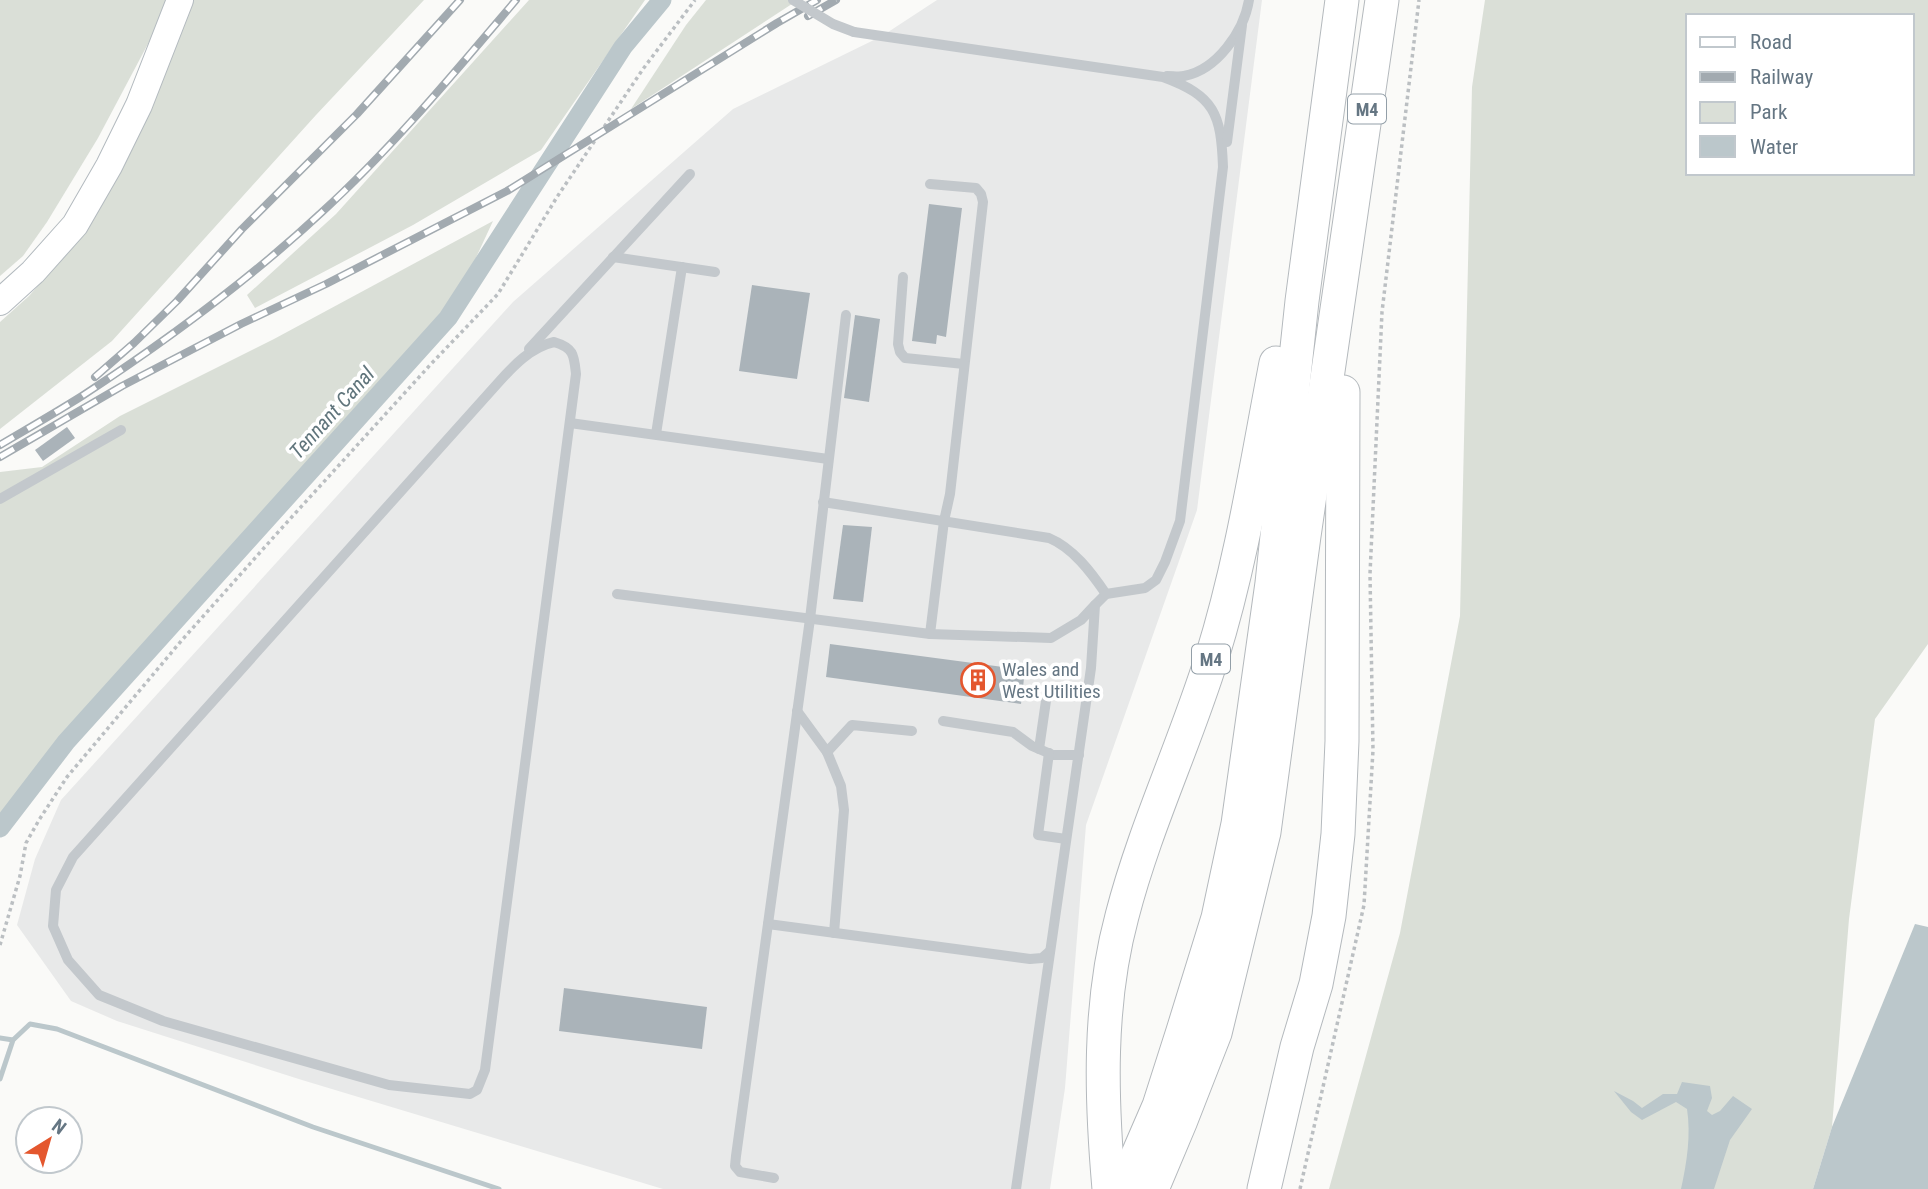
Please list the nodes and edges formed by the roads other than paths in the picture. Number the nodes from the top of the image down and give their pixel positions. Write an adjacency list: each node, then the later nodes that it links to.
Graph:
1 (180, 0): 17 (main road)
2 (793, 0): 7 (lane, bridge)
3 (1249, 0): 6 (lane)
4 (1342, 0): 10 (highway, M4)
5 (1382, 0): 12 (highway, M4)
6 (1242, 25): 7 (lane); 8 (lane)
7 (1163, 77): 8 (lane)
8 (1223, 167): 29 (lane)
9 (690, 174): 13 (lane)
10 (1318, 179): 40 (highway, M4); 47 (highway, M4)
11 (930, 184): 19 (lane)
12 (1351, 218): 40 (highway, M4); 50 (highway, M4)
13 (612, 257): 14 (lane); 20 (lane)
14 (682, 267): 15 (lane); 23 (lane)
15 (715, 272)
16 (902, 277): 19 (lane)
17 (0, 302)
18 (846, 315): 24 (lane)
19 (964, 364): 27 (lane)
20 (514, 365): 21 (lane); 21 (lane)
21 (570, 423): 23 (lane)
22 (121, 430): 25 (lane)
23 (656, 435): 24 (lane)
24 (828, 458): 26 (lane)
25 (0, 499)
26 (823, 502): 27 (lane); 31 (lane)
27 (944, 521): 29 (lane); 32 (lane)
28 (617, 594): 31 (lane)
29 (1106, 594): 30 (lane)
30 (1095, 605): 32 (lane); 39 (lane)
31 (810, 619): 32 (lane); 34 (lane)
32 (930, 634)
33 (1048, 687): 37 (lane)
34 (797, 711): 38 (lane); 42 (lane)
35 (943, 721): 37 (lane)
36 (912, 731): 38 (lane)
37 (1044, 751): 39 (lane); 41 (lane)
38 (827, 752): 43 (lane)
39 (1079, 755): 41 (lane)
40 (1251, 828): 48 (highway, M4); 49 (highway, M4)
41 (1066, 839): 44 (lane)
42 (768, 924): 43 (lane); 45 (lane)
43 (834, 933): 44 (lane)
44 (1050, 951): 46 (lane)
45 (774, 1178)
46 (1016, 1189)
47 (1109, 1189)
48 (1123, 1189)
49 (1152, 1189)
50 (1264, 1189)

